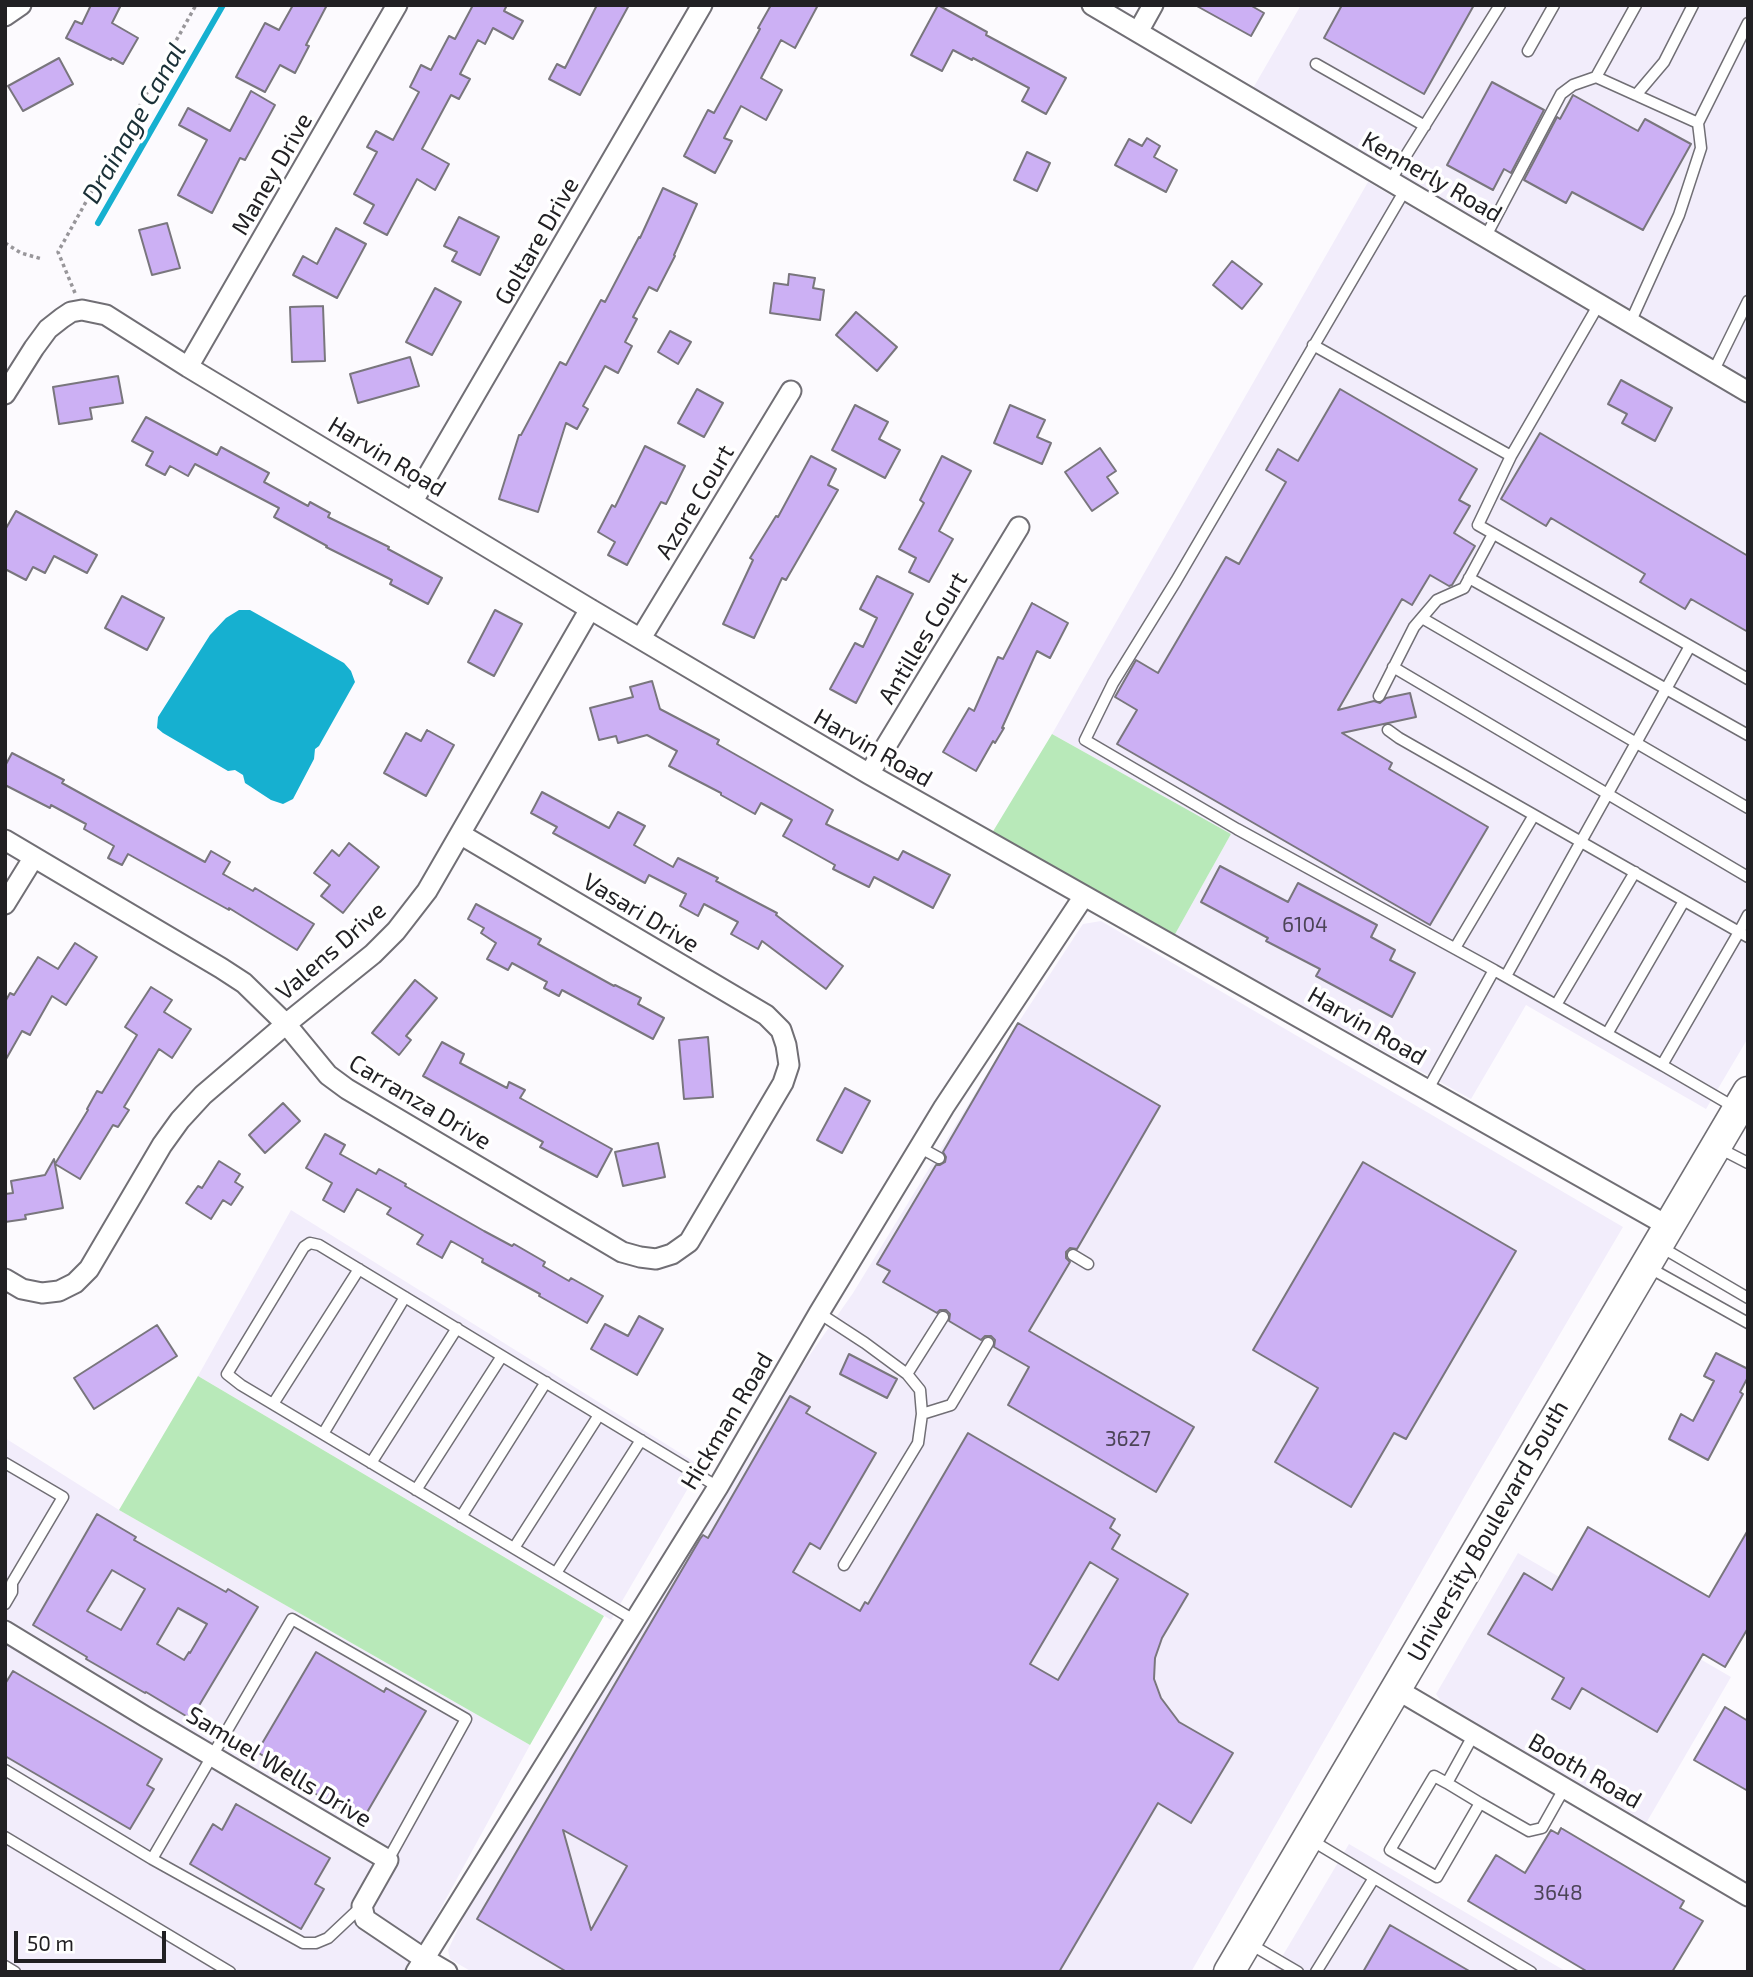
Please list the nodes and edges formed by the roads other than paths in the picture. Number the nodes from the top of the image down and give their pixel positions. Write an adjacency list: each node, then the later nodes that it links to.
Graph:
1 (21, 5): 10 (street)
2 (397, 5): 25 (street, Maney Drive)
3 (702, 5): 31 (street, Goltare Drive)
4 (1092, 5): 12 (street, Kennerly Road)
5 (1153, 5): 12 (street)
6 (1500, 5): 18 (lane)
7 (1554, 5): 13 (lane)
8 (1636, 5): 15 (lane)
9 (1693, 5): 16 (lane)
10 (5, 16)
11 (1748, 23): 17 (lane)
12 (1138, 32): 19 (street, Kennerly Road)
13 (1528, 51)
14 (1317, 64): 18 (lane)
15 (1596, 77): 16 (lane); 20 (lane)
16 (1636, 95): 17 (lane)
17 (1698, 123): 23 (lane)
18 (1425, 126): 19 (lane)
19 (1398, 185): 20 (street, Kennerly Road); 24 (lane)
20 (1486, 236): 22 (street, Kennerly Road)
21 (1748, 301): 26 (lane)
22 (1598, 304): 23 (street, Kennerly Road); 30 (lane)
23 (1630, 323): 26 (street, Kennerly Road)
24 (1313, 345): 30 (lane); 61 (lane)
25 (188, 367): 29 (street, Harvin Road); 31 (street, Harvin Road)
26 (1713, 372): 28 (street, Kennerly Road)
27 (791, 391): 37 (street, Azore Court)
28 (1748, 392)
29 (5, 394)
30 (1511, 457): 33 (lane)
31 (413, 502): 35 (street, Harvin Road)
32 (1018, 527): 46 (street, Antilles Court)
33 (1493, 534): 34 (lane); 38 (lane)
34 (1469, 578): 36 (lane); 41 (lane)
35 (590, 609): 37 (street, Harvin Road); 50 (street, Valens Drive)
36 (1422, 618): 39 (lane); 45 (lane)
37 (641, 638): 46 (street, Harvin Road)
38 (1690, 646): 40 (lane); 41 (lane)
39 (1393, 667): 42 (lane); 47 (lane)
40 (1748, 678)
41 (1665, 689): 44 (lane); 45 (lane)
42 (1379, 696)
43 (1388, 730): 49 (lane)
44 (1748, 735)
45 (1636, 744): 47 (lane); 48 (lane)
46 (869, 774): 56 (street, Harvin Road)
47 (1607, 795): 52 (lane); 55 (lane)
48 (1748, 808)
49 (1534, 815): 52 (lane); 61 (lane)
50 (460, 834): 65 (street, Valens Drive); 76 (street, Vasari Drive)
51 (5, 840): 53 (street, Carranza Drive)
52 (1581, 842): 54 (lane); 63 (lane)
53 (34, 857): 58 (street); 65 (street, Carranza Drive)
54 (1634, 872): 57 (lane); 64 (lane)
55 (1748, 877)
56 (1084, 897): 68 (street, Harvin Road); 71 (street, Hickman Road)
57 (1684, 901): 60 (lane); 66 (lane)
58 (5, 904)
59 (1748, 915): 60 (lane)
60 (1743, 934): 67 (lane)
61 (1455, 948): 62 (lane)
62 (1494, 970): 63 (lane); 68 (lane)
63 (1506, 976): 64 (lane)
64 (1556, 1005): 66 (lane)
65 (286, 1024): 76 (street, Carranza Drive); 79 (street, Valens Drive)
66 (1607, 1034): 67 (lane)
67 (1662, 1065): 69 (lane)
68 (1428, 1089): 74 (street, Harvin Road)
69 (1743, 1100): 70 (main road, University Boulevard South)
70 (1716, 1146): 73 (lane); 74 (main road, University Boulevard South)
71 (919, 1147): 72 (lane); 82 (street, Hickman Road)
72 (939, 1158)
73 (1748, 1163)
74 (1656, 1245): 81 (lane); 84 (lane); 106 (main road, University Boulevard South)
75 (1073, 1255): 77 (lane)
76 (656, 1259)
77 (1088, 1264)
78 (359, 1269): 80 (lane); 90 (lane); 90 (lane)
79 (5, 1279)
80 (405, 1297): 85 (lane); 93 (lane)
81 (1748, 1298)
82 (819, 1313): 88 (lane); 97 (street, Hickman Road)
83 (943, 1317): 88 (lane)
84 (1748, 1323)
85 (457, 1328): 87 (lane); 96 (lane)
86 (988, 1343): 91 (lane)
87 (502, 1356): 89 (lane); 98 (lane)
88 (907, 1374): 91 (lane)
89 (546, 1382): 92 (lane); 99 (lane)
90 (273, 1404): 93 (lane)
91 (922, 1414): 101 (lane)
92 (599, 1415): 94 (lane); 100 (lane)
93 (323, 1434): 96 (lane)
94 (641, 1440): 97 (lane); 102 (lane)
95 (5, 1463): 103 (lane)
96 (371, 1463): 98 (lane)
97 (718, 1487): 104 (street, Hickman Road)
98 (416, 1490): 99 (lane)
99 (461, 1517): 100 (lane)
100 (514, 1548): 102 (lane)
101 (844, 1565)
102 (556, 1573): 104 (lane)
103 (5, 1604)
104 (634, 1620): 121 (street, Hickman Road)
105 (5, 1632): 108 (street, Samuel Wells Drive)
106 (1396, 1689): 107 (street, Booth Road); 114 (main road, University Boulevard South)
107 (1474, 1734): 110 (lane); 111 (street, Booth Road)
108 (212, 1756): 115 (lane); 116 (street, Samuel Wells Drive); 116 (lane)
109 (5, 1770): 115 (lane)
110 (1447, 1783): 112 (lane); 112 (lane)
111 (1565, 1787): 112 (lane); 118 (street, Booth Road)
112 (1480, 1803)
113 (5, 1837): 124 (lane)
114 (1307, 1838): 117 (lane); 120 (main road, University Boulevard South)
115 (152, 1859): 119 (lane)
116 (388, 1860): 119 (street)
117 (1374, 1878): 128 (lane); 129 (lane)
118 (1748, 1896)
119 (362, 1906): 121 (street)
120 (1247, 1942): 126 (main road, University Boulevard South); 127 (lane)
121 (419, 1965): 125 (street)
122 (5, 1966): 123 (lane)
123 (15, 1972)
124 (230, 1972)
125 (447, 1972)
126 (1229, 1972)
127 (1298, 1972)
128 (1316, 1972)
129 (1531, 1972)

